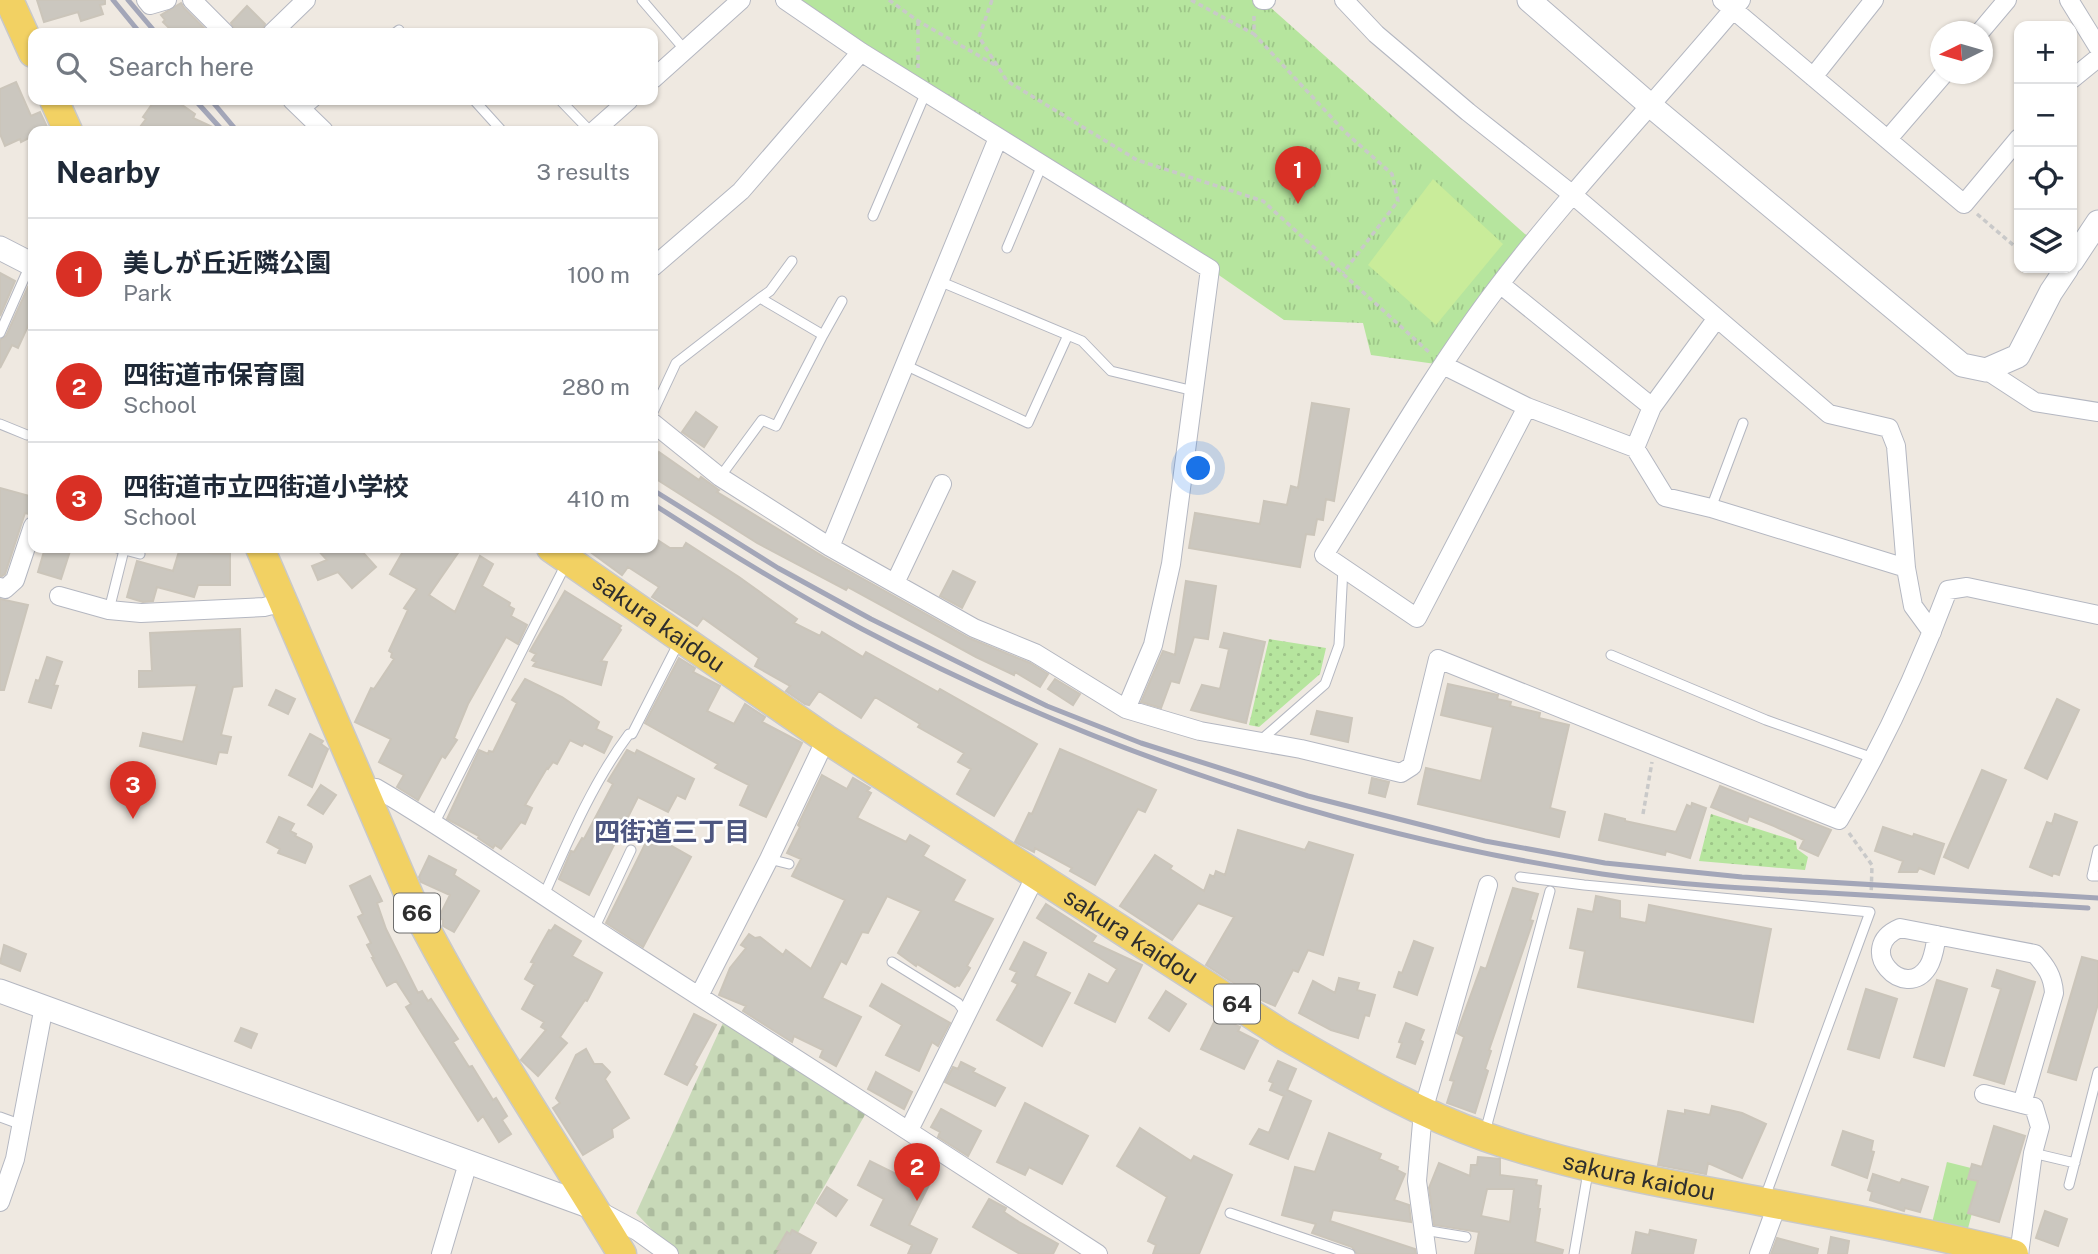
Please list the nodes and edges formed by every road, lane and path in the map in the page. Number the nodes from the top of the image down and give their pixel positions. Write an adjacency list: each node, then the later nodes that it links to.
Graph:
1 (9, 0): 24 (main road)
2 (146, 0): 3 (street)
3 (167, 0)
4 (192, 0): 21 (street)
5 (306, 0): 22 (street)
6 (642, 0): 26 (lane)
7 (741, 0): 26 (street)
8 (785, 0): 27 (street)
9 (889, 0): 19 (path)
10 (992, 0): 29 (path)
11 (1191, 0): 23 (path)
12 (1344, 0): 50 (street)
13 (1529, 0): 40 (street)
14 (1874, 0): 32 (street)
15 (2007, 0): 20 (street)
16 (2069, 0): 25 (street)
17 (1732, 3): 32 (street); 40 (street)
18 (1260, 4): 23 (path)
19 (918, 21): 29 (path); 34 (path)
20 (1989, 21)
21 (220, 28)
22 (277, 28)
23 (1254, 34): 62 (path)
24 (28, 42)
25 (2098, 47)
26 (685, 50): 30 (street)
27 (861, 52): 34 (street); 60 (street)
28 (2098, 58): 31 (street)
29 (998, 66): 62 (path)
30 (658, 74)
31 (2077, 75)
32 (1814, 77): 47 (street)
33 (1935, 84): 47 (street)
34 (922, 90): 46 (street); 52 (lane)
35 (56, 105): 41 (main road)
36 (305, 105): 42 (street)
37 (479, 105): 43 (lane)
38 (565, 105): 44 (lane)
39 (623, 105): 45 (street)
40 (1651, 106): 50 (street); 74 (street)
41 (66, 126)
42 (320, 126)
43 (497, 126)
44 (587, 126)
45 (598, 126)
46 (998, 138): 49 (street); 64 (street)
47 (1888, 139): 51 (street)
48 (2014, 144): 51 (street)
49 (1042, 165): 56 (lane); 75 (street)
50 (1573, 195): 65 (street); 68 (street)
51 (1964, 204): 54 (path)
52 (873, 216)
53 (2098, 222): 57 (street)
54 (2014, 246)
55 (0, 248): 59 (street)
56 (1007, 248)
57 (2077, 254)
58 (792, 261): 66 (lane)
59 (28, 262)
60 (658, 263)
61 (28, 272): 69 (lane)
62 (1343, 273): 73 (path)
63 (2064, 273): 74 (street)
64 (939, 281): 71 (lane); 72 (street)
65 (1500, 284): 73 (street); 77 (street)
66 (760, 298): 70 (lane); 79 (lane)
67 (842, 301): 70 (lane)
68 (1717, 318): 77 (street); 97 (street)
69 (0, 332)
70 (823, 335): 85 (lane)
71 (1068, 335): 72 (lane); 75 (lane)
72 (905, 365): 89 (street)
73 (1443, 365): 76 (street); 96 (street)
74 (1986, 370): 78 (street)
75 (1194, 391): 107 (street)
76 (1527, 407): 84 (street); 96 (street)
77 (1652, 407): 84 (street)
78 (2098, 412)
79 (658, 413)
80 (1743, 423): 87 (lane)
81 (0, 424): 83 (lane)
82 (658, 427): 85 (street)
83 (27, 435)
84 (1635, 448): 87 (street)
85 (720, 477): 89 (street)
86 (942, 484): 98 (street)
87 (1711, 508): 97 (street)
88 (28, 541): 99 (street)
89 (830, 547): 98 (street)
90 (120, 553): 102 (lane)
91 (136, 553): 95 (lane)
92 (262, 553): 101 (main road, 66)
93 (565, 553): 115 (lane)
94 (566, 553): 105 (main road, sakura kaidou / 64)
95 (140, 554)
96 (1343, 568): 109 (lane)
97 (1906, 568): 104 (street)
98 (895, 583): 107 (street)
99 (0, 587)
100 (59, 596): 102 (street)
101 (285, 602): 102 (street); 112 (main road, 66)
102 (109, 610)
103 (2098, 615): 104 (street)
104 (1932, 632): 111 (street)
105 (680, 639): 108 (main road, sakura kaidou / 64); 125 (lane)
106 (1611, 655): 111 (lane)
107 (1126, 709): 109 (street)
108 (826, 739): 118 (street); 120 (main road, sakura kaidou / 64)
109 (1260, 741): 110 (street)
110 (1655, 746): 113 (path); 114 (street)
111 (1875, 759): 114 (street)
112 (365, 792): 115 (street); 149 (main road, 66)
113 (1643, 814)
114 (1839, 820): 126 (path)
115 (435, 822): 125 (street)
116 (631, 850): 127 (lane)
117 (2098, 850): 121 (lane)
118 (769, 859): 119 (lane); 131 (street)
119 (789, 864)
120 (1036, 875): 133 (street); 137 (main road, sakura kaidou / 64)
121 (2098, 876)
122 (1520, 877): 126 (lane)
123 (1488, 885): 137 (street)
124 (1550, 891): 141 (lane)
125 (544, 895): 127 (street)
126 (1870, 912): 148 (lane)
127 (594, 929): 131 (street)
128 (1937, 935): 136 (street)
129 (892, 962): 133 (lane)
130 (0, 991): 132 (street)
131 (699, 996): 140 (street)
132 (44, 1006): 139 (street); 143 (street)
133 (967, 1015): 140 (street)
134 (2098, 1072): 144 (lane)
135 (1983, 1094): 136 (street)
136 (2022, 1104): 142 (street)
137 (1423, 1111): 141 (main road, sakura kaidou / 64); 151 (street)
138 (0, 1117): 139 (lane)
139 (22, 1125): 147 (street)
140 (909, 1130): 156 (street)
141 (1484, 1136): 145 (main road, sakura kaidou / 64)
142 (2033, 1153): 144 (lane); 162 (street)
143 (468, 1163): 149 (street); 153 (street)
144 (2075, 1163): 146 (lane)
145 (1589, 1166): 148 (main road, sakura kaidou / 64); 159 (lane)
146 (2070, 1185)
147 (0, 1202)
148 (1770, 1203): 160 (street); 161 (main road, sakura kaidou / 64)
149 (594, 1208): 154 (main road, 66); 155 (street)
150 (1230, 1213): 157 (lane)
151 (1424, 1230): 152 (lane); 158 (street)
152 (1466, 1237)
153 (441, 1254)
154 (622, 1254)
155 (670, 1254)
156 (1098, 1254)
157 (1350, 1254)
158 (1427, 1254)
159 (1573, 1254)
160 (1759, 1254)
161 (2014, 1254)
162 (2019, 1254)

